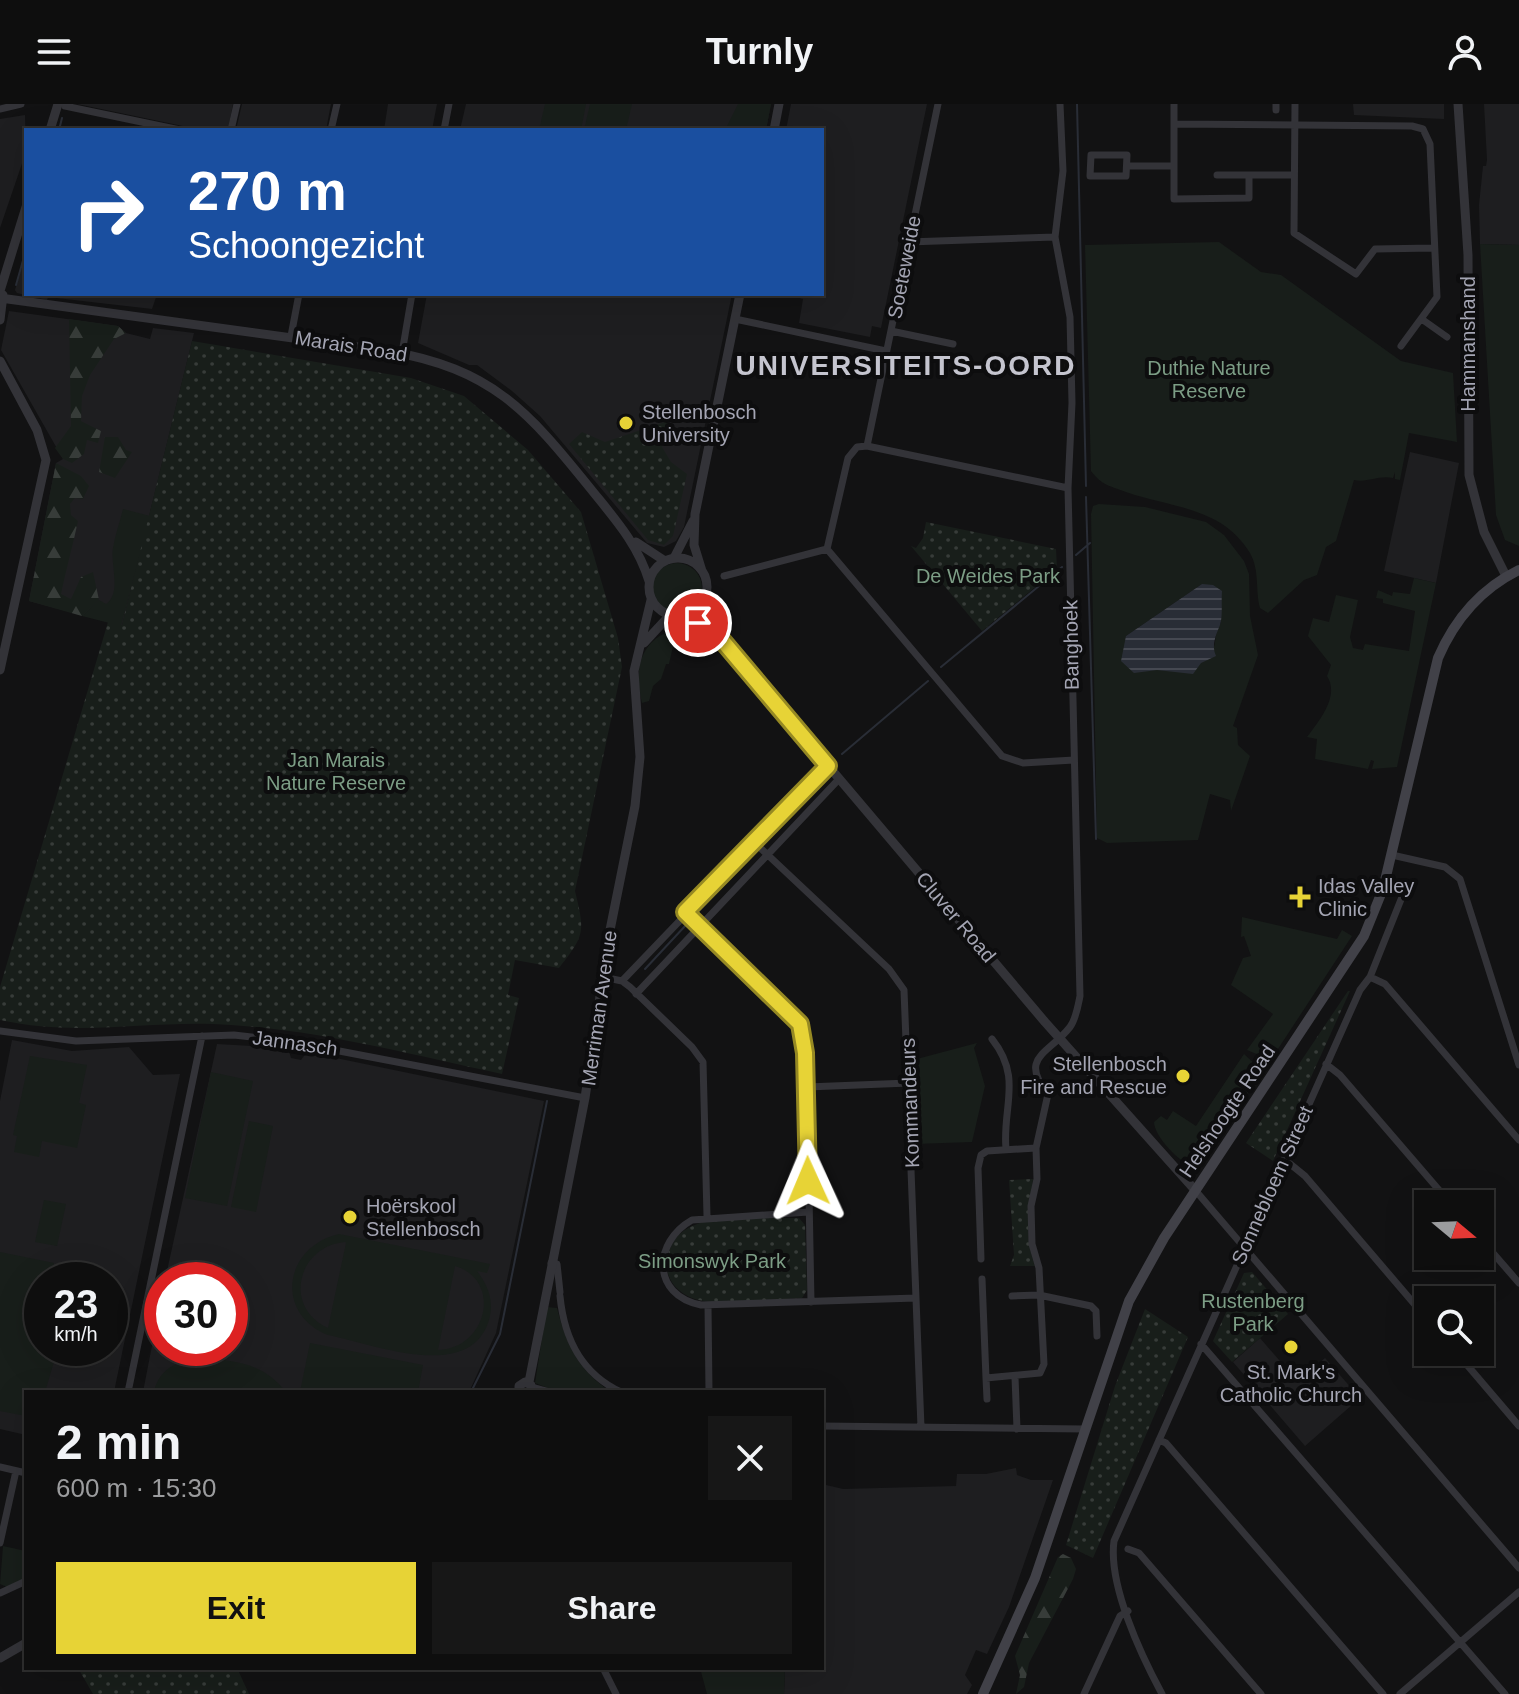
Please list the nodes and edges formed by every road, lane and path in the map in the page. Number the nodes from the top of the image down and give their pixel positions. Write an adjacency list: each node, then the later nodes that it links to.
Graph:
1 (21, 104): 12 (street)
2 (237, 104): 17 (street)
3 (337, 104): 18 (street)
4 (449, 104): 19 (street)
5 (779, 104): 20 (street)
6 (938, 104): 28 (street, Soeteweide)
7 (1060, 104): 27 (street, Banghoek)
8 (1174, 104): 13 (street)
9 (1295, 104): 14 (street)
10 (1458, 104): 56 (street, Hammanshand)
11 (62, 105): 15 (street); 16 (street)
12 (0, 109)
13 (1174, 124): 14 (street); 22 (street)
14 (1294, 124): 25 (street); 29 (street)
15 (51, 128)
16 (171, 128)
17 (231, 128)
18 (331, 128)
19 (444, 128)
20 (774, 128)
21 (1127, 166): 21 (street); 22 (street)
22 (1174, 166): 24 (street)
23 (1217, 175): 24 (street)
24 (1249, 175): 25 (street)
25 (1294, 175): 29 (street)
26 (24, 214): 30 (street)
27 (1055, 237): 28 (street); 48 (street, Banghoek)
28 (908, 242): 37 (street, Soeteweide)
29 (1433, 248): 36 (street)
30 (2, 293): 35 (street); 38 (street, Marais Road)
31 (299, 296): 38 (street)
32 (412, 296): 43 (street)
33 (740, 296): 34 (street)
34 (735, 319): 42 (street); 49 (street)
35 (0, 320)
36 (1423, 320): 39 (street); 41 (street)
37 (891, 331): 40 (street); 42 (street, Soeteweide)
38 (291, 336): 43 (street, Marais Road)
39 (1447, 337)
40 (953, 344)
41 (1401, 346)
42 (886, 351): 46 (street, Soeteweide)
43 (402, 353): 50 (street, Marais Road)
44 (0, 361): 47 (street)
45 (0, 373): 47 (street)
46 (867, 446): 48 (street); 51 (street, Soeteweide)
47 (40, 484): 64 (street)
48 (1068, 488): 65 (street, Banghoek)
49 (695, 514): 52 (street); 54 (street)
50 (630, 538): 52 (street, Marais Road); 57 (street, Marais Road)
51 (827, 549): 55 (street); 65 (street)
52 (670, 559): 54 (street); 57 (street)
53 (1519, 570): 56 (main road, Helshoogte Road)
54 (702, 571): 58 (street)
55 (724, 576)
56 (1506, 576): 72 (main road, Helshoogte Road)
57 (649, 581): 59 (street)
58 (706, 596): 61 (street); 62 (street, Cluver Road)
59 (651, 600): 60 (street); 63 (street, Merriman Avenue)
60 (669, 616): 61 (street); 63 (street)
61 (685, 616): 62 (street, Cluver Road)
62 (721, 639): 66 (street, Cluver Road)
63 (639, 648): 76 (street, Merriman Avenue)
64 (0, 670)
65 (1074, 760): 82 (street, Banghoek)
66 (828, 766): 67 (street, Cluver Road); 68 (street)
67 (839, 779): 69 (street); 82 (street, Cluver Road)
68 (805, 788): 69 (street); 70 (street)
69 (817, 801): 71 (street)
70 (754, 842): 71 (street, Kommandeurs); 74 (street)
71 (767, 854): 75 (street); 86 (street, Kommandeurs)
72 (1392, 855): 85 (street); 93 (main road, Helshoogte Road)
73 (1402, 897): 77 (street, Sonnebloem Street)
74 (685, 912): 75 (street); 78 (street)
75 (699, 925): 79 (street); 87 (street)
76 (603, 977): 78 (street); 88 (street, Merriman Avenue)
77 (1370, 977): 84 (street, Sonnebloem Street); 89 (street)
78 (622, 981): 79 (street)
79 (636, 994): 96 (street)
80 (0, 1031): 81 (street, Jannasch)
81 (202, 1036): 88 (street, Jannasch); 117 (street)
82 (1059, 1037): 90 (street, Banghoek); 93 (street, Cluver Road)
83 (992, 1039): 91 (street)
84 (1326, 1064): 92 (street, Sonnebloem Street); 94 (street)
85 (1519, 1065)
86 (909, 1083): 87 (street); 106 (street, Kommandeurs)
87 (807, 1087): 95 (street)
88 (585, 1098): 100 (street, Merriman Avenue)
89 (1519, 1140)
90 (1036, 1148): 91 (street); 103 (street)
91 (1006, 1149): 99 (street)
92 (1284, 1159): 97 (street, Sonnebloem Street); 109 (street)
93 (1195, 1190): 97 (street); 125 (main road, Helshoogte Road)
94 (1439, 1190)
95 (808, 1212): 96 (street); 108 (street)
96 (707, 1216): 110 (street)
97 (1245, 1247): 112 (street, Sonnebloem Street); 132 (street)
98 (1494, 1254): 102 (street)
99 (981, 1259)
100 (551, 1263): 105 (street); 107 (street, Merriman Avenue)
101 (982, 1279): 115 (street)
102 (1519, 1283)
103 (1039, 1295): 104 (street); 111 (street); 114 (street)
104 (1012, 1296)
105 (560, 1297): 107 (street); 118 (street)
106 (916, 1298): 108 (street); 123 (street, Kommandeurs)
107 (543, 1301): 116 (street, Merriman Avenue)
108 (811, 1302): 110 (street)
109 (1414, 1304)
110 (708, 1305): 119 (street)
111 (1097, 1336)
112 (1201, 1344): 126 (street, Sonnebloem Street); 137 (street)
113 (1468, 1366): 122 (street)
114 (1015, 1377): 115 (street); 124 (street)
115 (986, 1378): 120 (street)
116 (524, 1388)
117 (128, 1390)
118 (618, 1390)
119 (709, 1390)
120 (987, 1399)
121 (824, 1426): 123 (street)
122 (1519, 1426)
123 (921, 1427): 124 (street)
124 (1017, 1429): 125 (street)
125 (1085, 1429): 142 (main road, Helshoogte Road)
126 (1159, 1440): 136 (street, Sonnebloem Street); 146 (street)
127 (0, 1467): 128 (street)
128 (16, 1471): 129 (street); 130 (street)
129 (24, 1473)
130 (0, 1543)
131 (1128, 1549): 145 (street)
132 (1519, 1568)
133 (24, 1582): 135 (street)
134 (1519, 1592): 137 (street)
135 (0, 1593)
136 (1128, 1611): 143 (street); 144 (street, Sonnebloem Street)
137 (1461, 1643): 147 (street); 148 (street)
138 (24, 1644): 139 (street)
139 (2, 1656)
140 (604, 1670): 141 (street)
141 (616, 1694)
142 (983, 1694)
143 (1084, 1694)
144 (1162, 1694)
145 (1261, 1694)
146 (1383, 1694)
147 (1400, 1694)
148 (1505, 1694)

